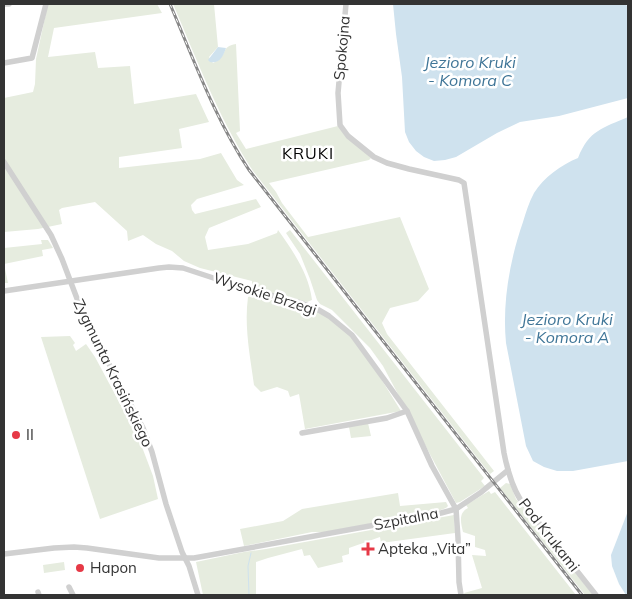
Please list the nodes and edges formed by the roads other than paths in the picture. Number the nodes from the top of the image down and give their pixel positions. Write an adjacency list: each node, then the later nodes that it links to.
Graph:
1 (4, 4): 2 (street)
2 (9, 4)
3 (46, 4): 5 (street)
4 (346, 4): 11 (street, Spokojna)
5 (4, 63)
6 (4, 162): 7 (street, Zygmunta Krasińskiego)
7 (70, 281): 8 (street, Wysokie Brzegi); 9 (street, Wysokie Brzegi); 14 (street, Zygmunta Krasińskiego)
8 (4, 291)
9 (407, 411): 10 (street); 12 (street, Wysokie Brzegi)
10 (302, 433)
11 (508, 470): 12 (street, Szpitalna); 19 (street, Pod Krukami)
12 (456, 509): 14 (street, Szpitalna); 18 (street, Wysokie Brzegi)
13 (4, 554): 14 (street, Szpitalna)
14 (185, 559): 17 (street, Zygmunta Krasińskiego)
15 (70, 587): 16 (street)
16 (73, 595)
17 (198, 595)
18 (461, 595)
19 (596, 595)

